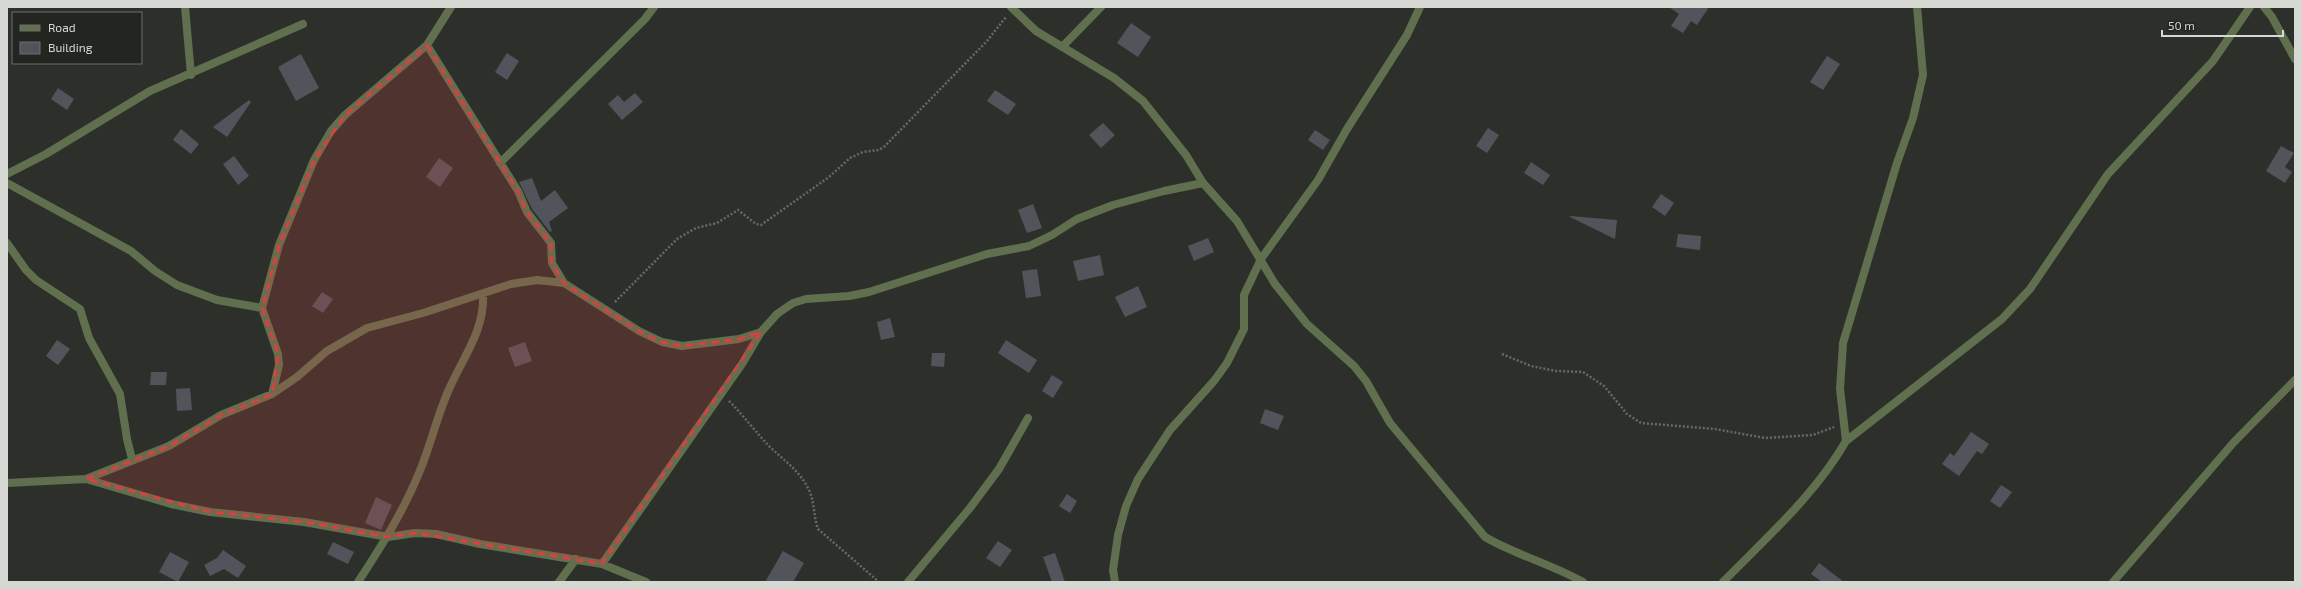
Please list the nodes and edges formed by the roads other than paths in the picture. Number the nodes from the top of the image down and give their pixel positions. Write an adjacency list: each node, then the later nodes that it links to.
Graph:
1 (185, 7): 14 (street)
2 (451, 7): 11 (street)
3 (654, 7): 15 (street)
4 (1101, 7): 12 (street)
5 (1420, 7): 20 (street)
6 (1917, 7): 28 (street)
7 (2250, 7): 28 (street)
8 (2264, 7): 13 (street)
9 (1012, 8): 12 (street)
10 (303, 24): 14 (street)
11 (427, 44): 15 (street); 23 (street)
12 (1062, 47): 18 (street)
13 (2295, 59)
14 (191, 75): 16 (street)
15 (500, 163): 21 (street)
16 (7, 174)
17 (7, 182): 23 (street)
18 (1203, 183): 20 (street); 24 (street)
19 (7, 243): 29 (street)
20 (1261, 259): 39 (street); 40 (street)
21 (564, 283): 22 (street); 24 (street)
22 (483, 294): 26 (street); 32 (street)
23 (262, 308): 26 (street)
24 (761, 332): 34 (street)
25 (2295, 380): 42 (street)
26 (272, 394): 29 (street)
27 (1028, 418): 38 (street)
28 (1846, 440): 41 (street)
29 (132, 459): 30 (street)
30 (86, 479): 31 (street); 32 (street)
31 (7, 483)
32 (388, 537): 33 (street); 35 (street)
33 (576, 559): 34 (street); 36 (street)
34 (602, 564): 37 (street)
35 (358, 582)
36 (559, 582)
37 (646, 582)
38 (908, 582)
39 (1115, 582)
40 (1582, 582)
41 (1723, 582)
42 (2113, 582)

